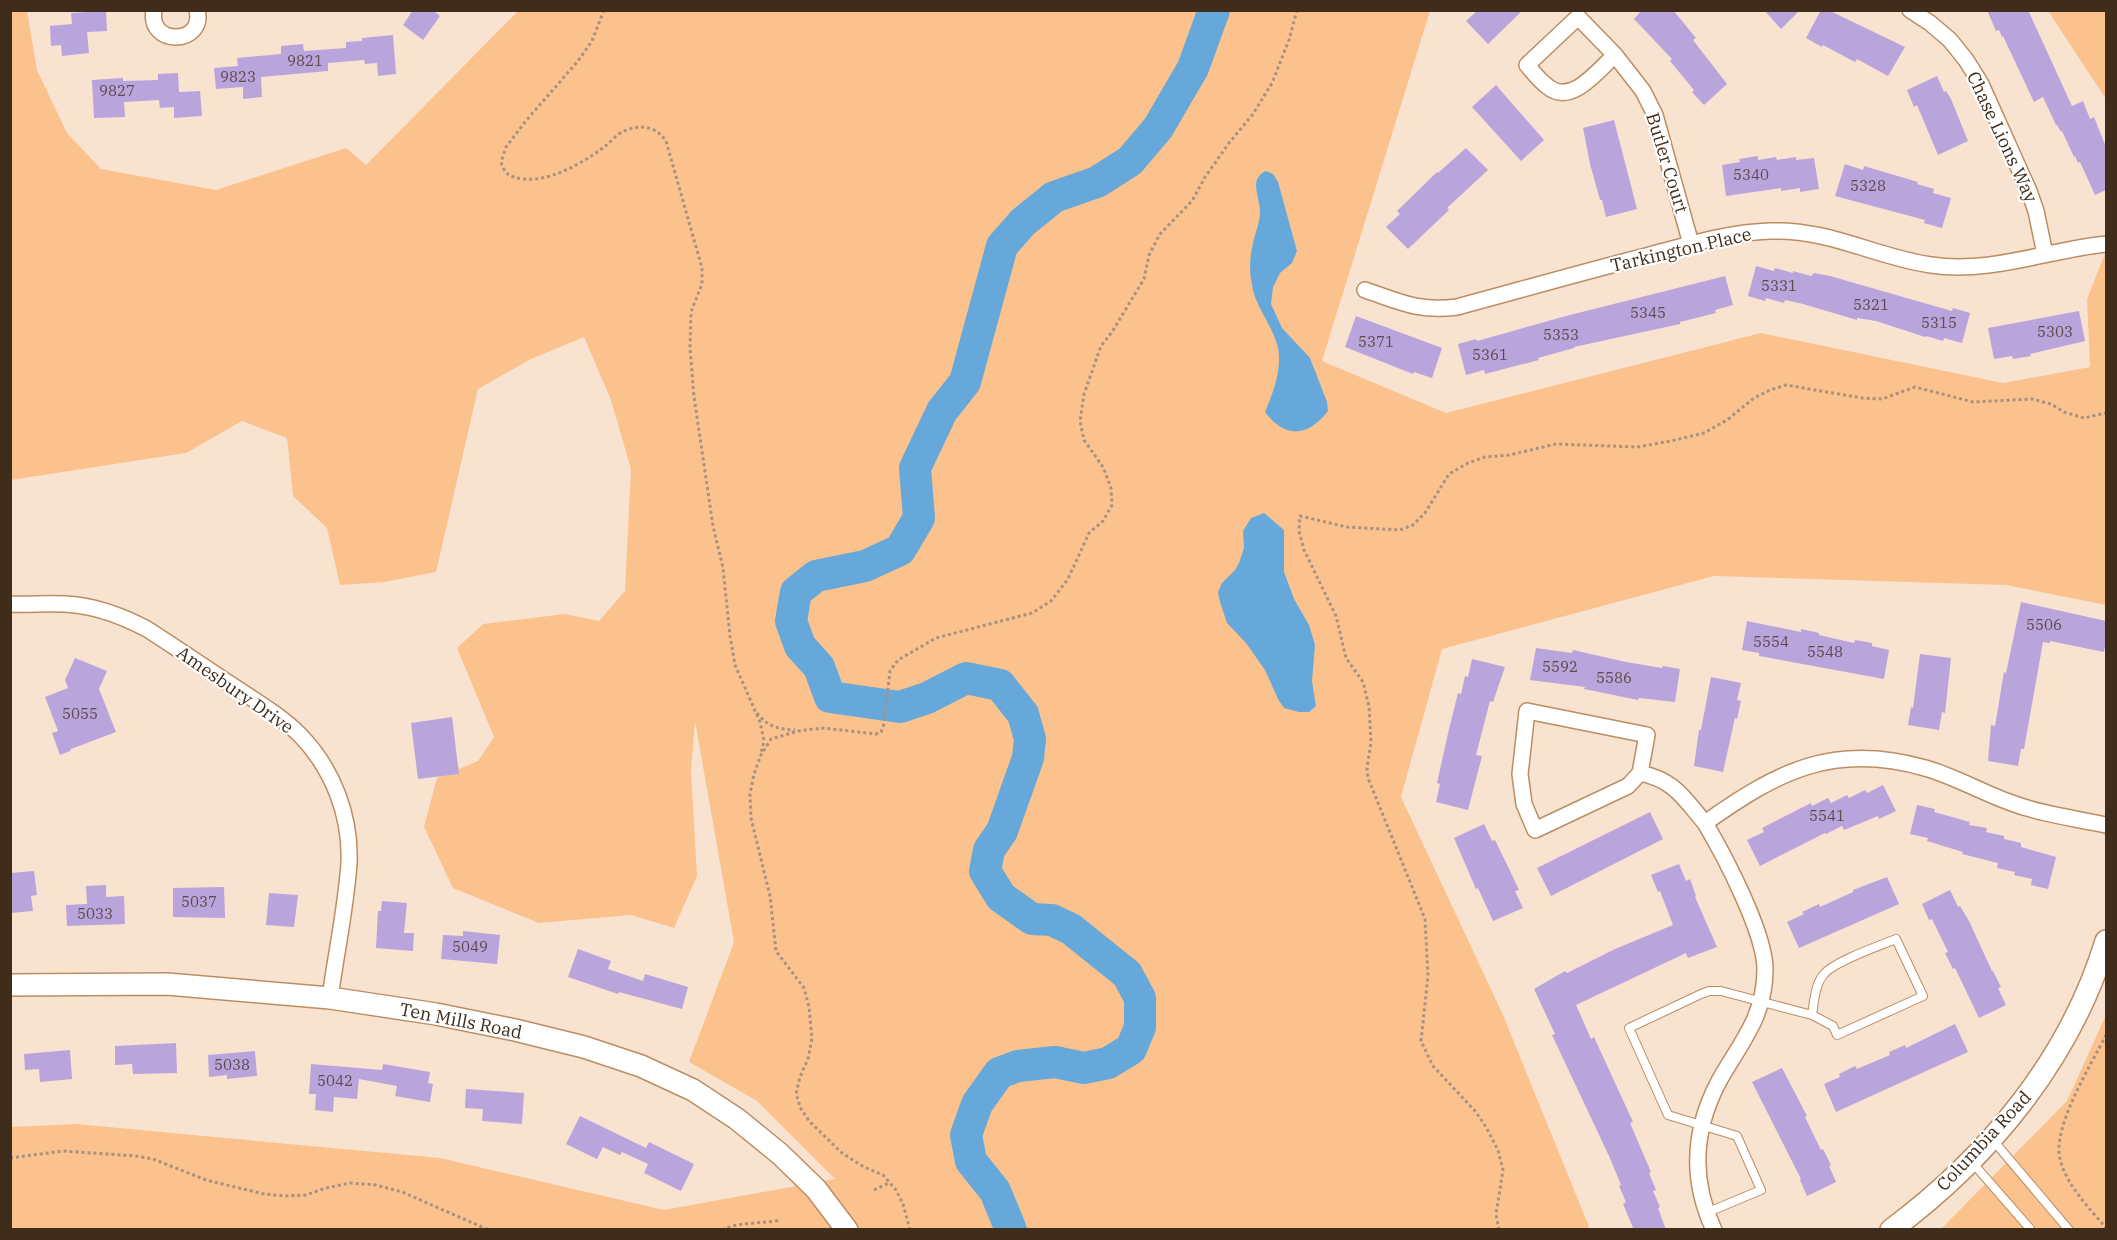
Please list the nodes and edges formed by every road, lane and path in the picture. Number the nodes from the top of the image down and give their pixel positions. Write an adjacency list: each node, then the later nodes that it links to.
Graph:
1 (154, 10): 2 (street)
2 (197, 10)
3 (604, 10): 13 (path)
4 (1297, 10): 14 (path)
5 (1910, 10): 9 (street, Chase Lions Way)
6 (1615, 56): 6 (street, Butler Court); 7 (street, Butler Court)
7 (1691, 244): 9 (street, Tarkington Place); 10 (street, Tarkington Place)
8 (2106, 244): 9 (street, Tarkington Place)
9 (2045, 254)
10 (1365, 290)
11 (2106, 413): 38 (path)
12 (10, 604): 21 (street, Amesbury Drive)
13 (754, 709): 14 (path); 15 (path)
14 (798, 731): 15 (path)
15 (761, 755): 29 (path)
16 (1640, 772): 16 (street); 17 (street)
17 (1705, 823): 18 (street); 22 (street)
18 (2106, 825)
19 (2106, 941): 26 (street, Columbia Road)
20 (10, 985): 21 (street, Ten Mills Road)
21 (330, 998): 36 (street, Ten Mills Road)
22 (1760, 1002): 23 (lane); 25 (street); 25 (lane)
23 (1812, 1015): 23 (lane)
24 (2106, 1035): 33 (path)
25 (1702, 1124): 31 (street); 31 (lane)
26 (1991, 1137): 28 (street, Columbia Road); 42 (lane)
27 (10, 1158): 34 (path)
28 (1970, 1160): 40 (street, Columbia Road); 41 (lane)
29 (889, 1183): 30 (path); 37 (path)
30 (874, 1190)
31 (1706, 1213): 39 (street)
32 (781, 1220): 35 (path)
33 (2106, 1228)
34 (489, 1230)
35 (722, 1230)
36 (846, 1230)
37 (910, 1230)
38 (1499, 1230)
39 (1714, 1230)
40 (1892, 1230)
41 (2031, 1230)
42 (2069, 1230)

